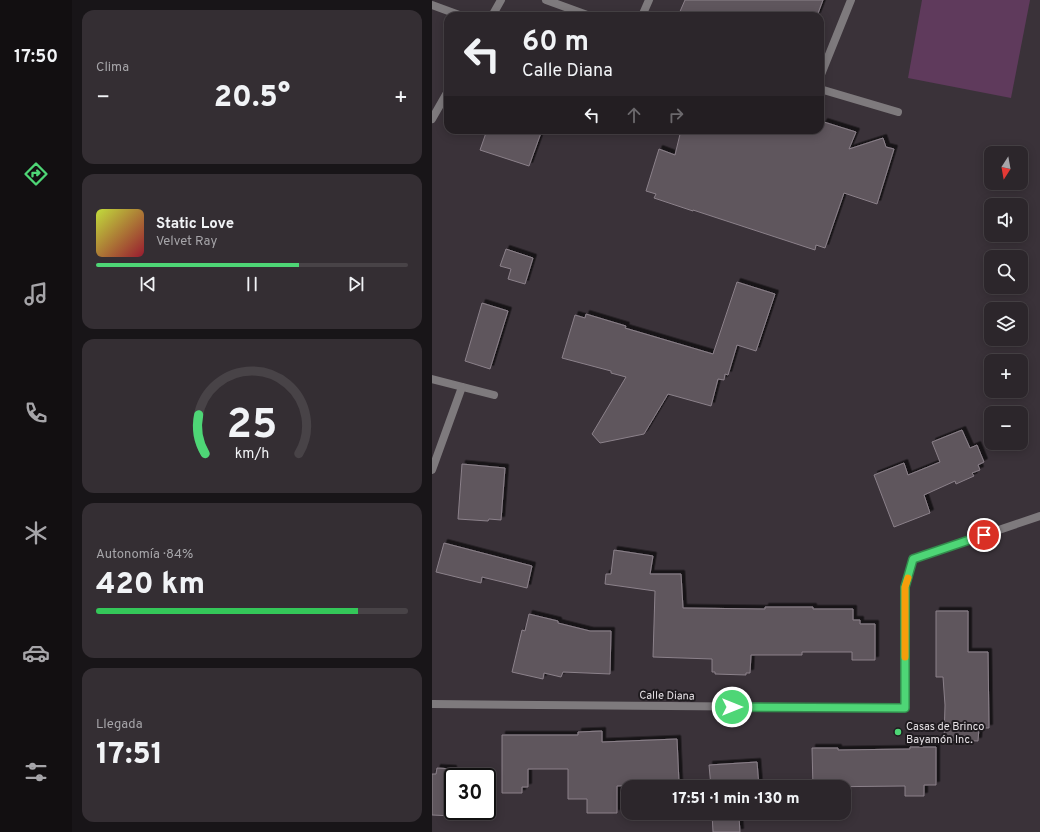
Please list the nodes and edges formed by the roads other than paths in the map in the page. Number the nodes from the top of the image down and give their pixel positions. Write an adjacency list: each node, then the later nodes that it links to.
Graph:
1 (501, 0): 7 (street)
2 (546, 0): 8 (street)
3 (648, 0): 9 (street)
4 (851, 0): 10 (street)
5 (432, 5): 6 (street)
6 (451, 12)
7 (494, 12)
8 (579, 12)
9 (644, 12)
10 (824, 67)
11 (824, 90): 13 (street)
12 (444, 99): 14 (street)
13 (898, 112)
14 (432, 119)
15 (432, 379): 16 (street)
16 (462, 387): 17 (street); 18 (street)
17 (494, 395)
18 (432, 470)
19 (1040, 516): 20 (street, Calle Diana)
20 (432, 704)

